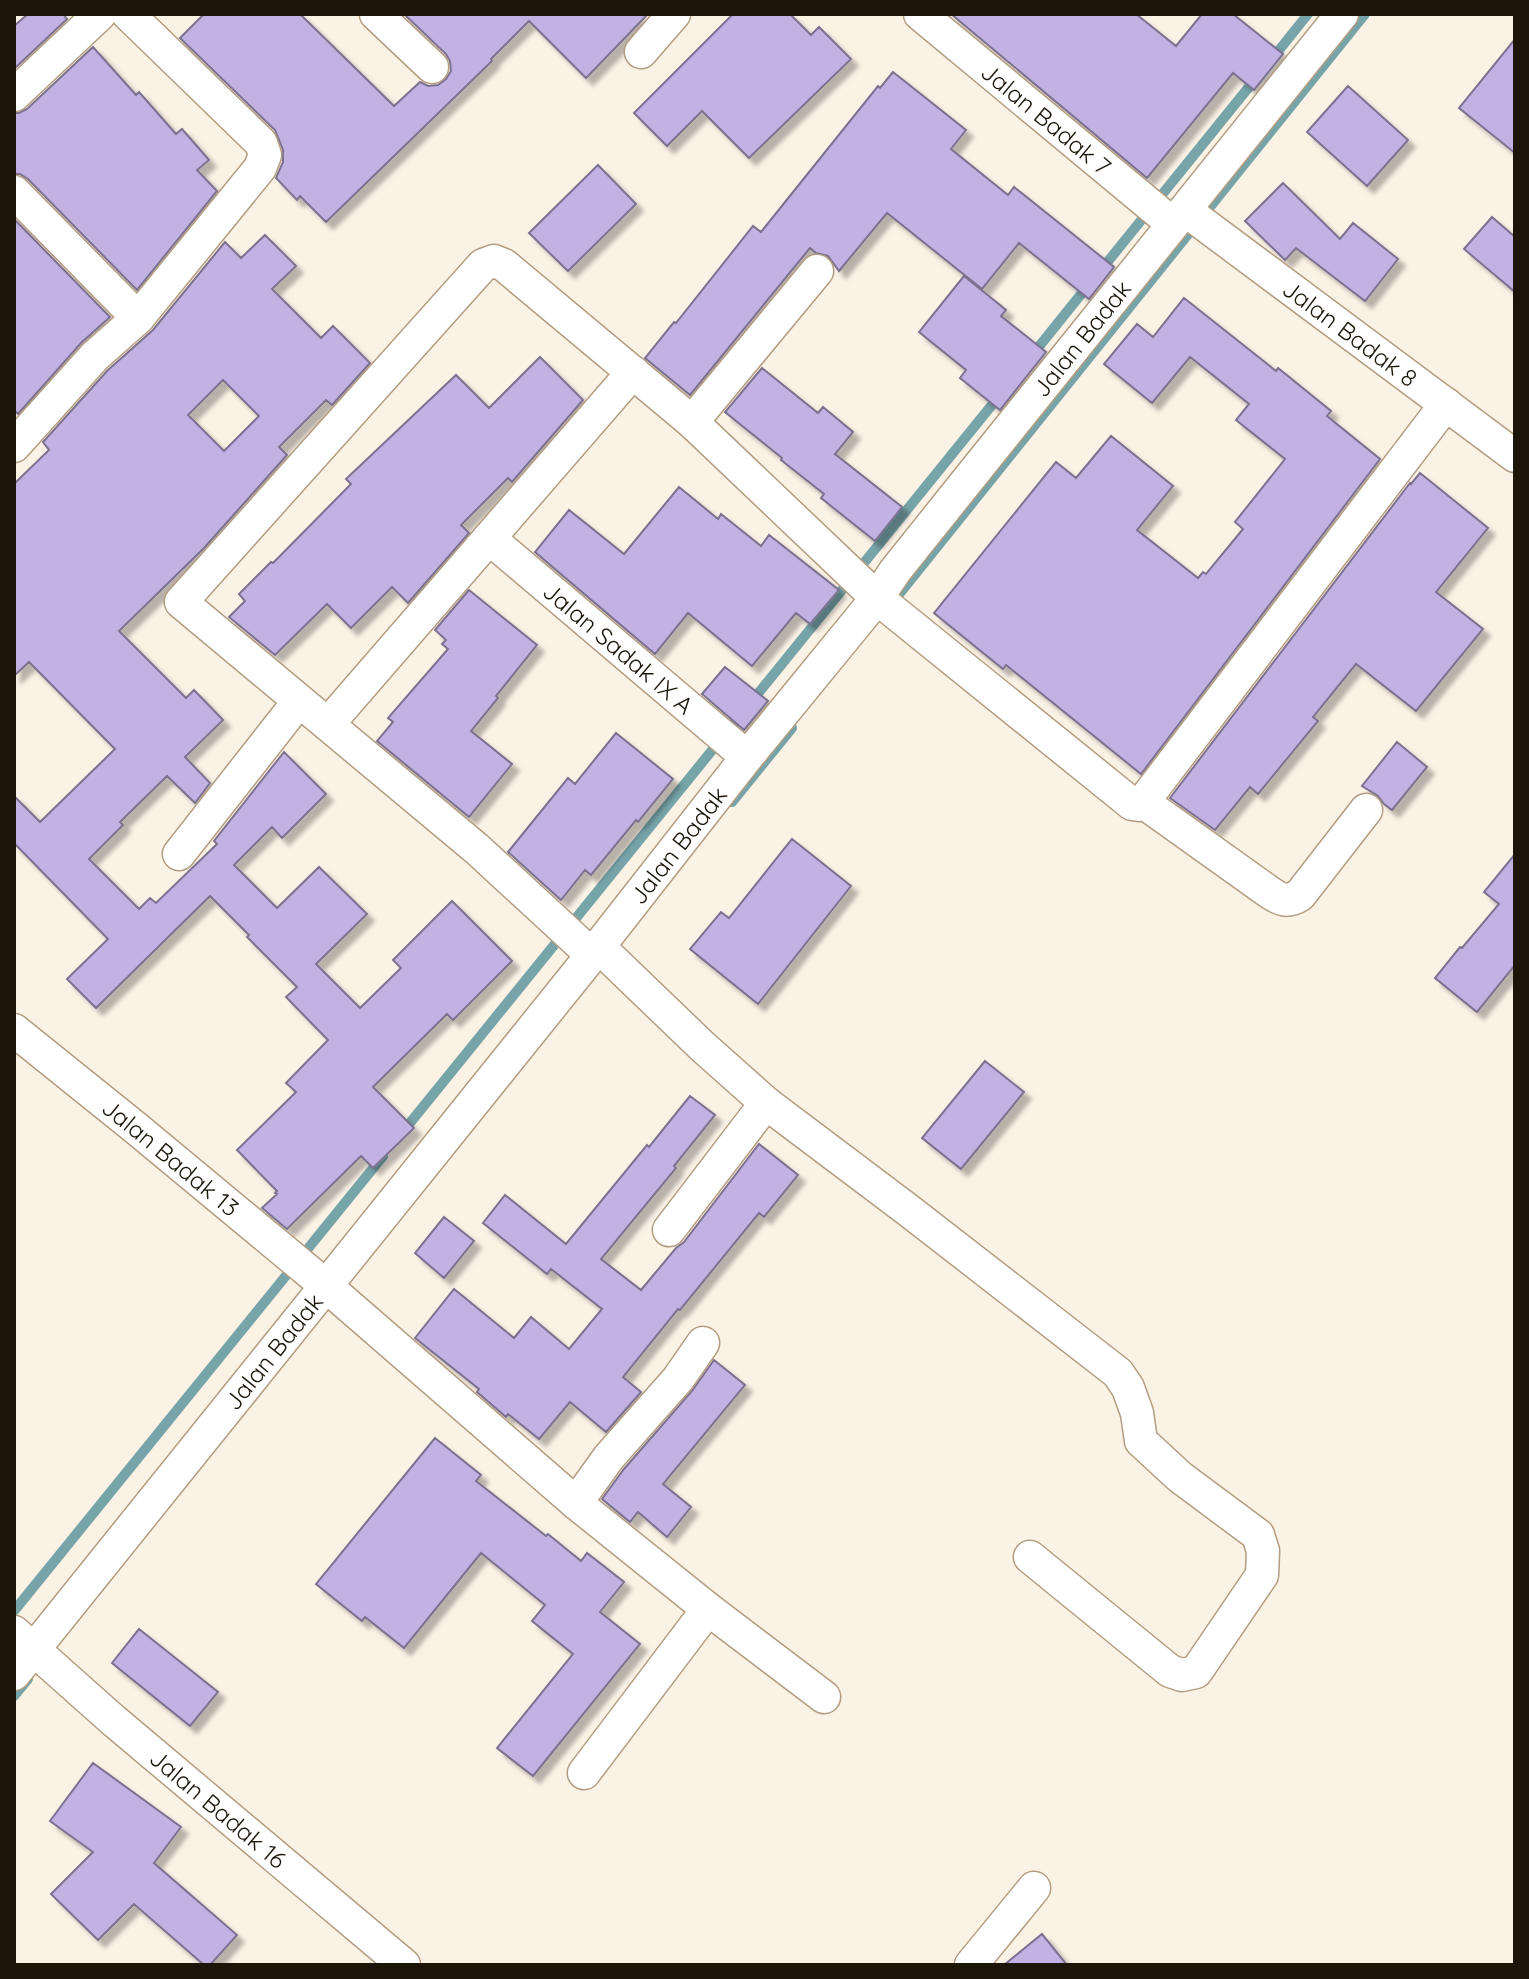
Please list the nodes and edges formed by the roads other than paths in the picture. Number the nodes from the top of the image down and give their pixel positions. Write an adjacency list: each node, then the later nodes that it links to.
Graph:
1 (100, 14): 9 (street)
2 (128, 14): 13 (street)
3 (376, 14): 8 (street)
4 (674, 14): 7 (street)
5 (920, 14): 11 (street, Jalan Badak 7)
6 (1342, 14): 11 (street, Jalan Badak)
7 (641, 52)
8 (432, 67)
9 (14, 95)
10 (14, 192): 13 (street)
11 (1179, 217): 15 (street, Jalan Badak 8); 20 (street, Jalan Badak)
12 (817, 271): 16 (street)
13 (138, 318): 17 (street)
14 (633, 372): 16 (street); 19 (street); 21 (street)
15 (1446, 404): 18 (street, Jalan Badak 8); 24 (street)
16 (692, 422): 20 (street)
17 (16, 442)
18 (1515, 456)
19 (489, 538): 22 (street); 23 (street, Jalan Sadak IX A)
20 (877, 598): 23 (street, Jalan Badak); 24 (street)
21 (299, 701): 22 (street); 26 (street)
22 (328, 724): 27 (street)
23 (747, 757): 27 (street, Jalan Badak)
24 (1143, 802): 25 (street)
25 (1366, 810)
26 (179, 854)
27 (595, 950): 29 (street); 31 (street, Jalan Badak)
28 (14, 1030): 31 (street, Jalan Badak 13)
29 (766, 1103): 30 (street); 34 (street)
30 (669, 1230)
31 (325, 1285): 33 (street, Jalan Badak 13); 36 (street, Jalan Badak)
32 (703, 1343): 33 (street)
33 (576, 1503): 35 (street, Jalan Badak 13)
34 (1030, 1557)
35 (708, 1609): 38 (street, Jalan Badak 13); 39 (street)
36 (24, 1640): 37 (street, Jalan Badak); 41 (street, Jalan Badak 16)
37 (14, 1674)
38 (824, 1697)
39 (584, 1773)
40 (1034, 1888): 42 (street)
41 (404, 1965)
42 (971, 1965)

